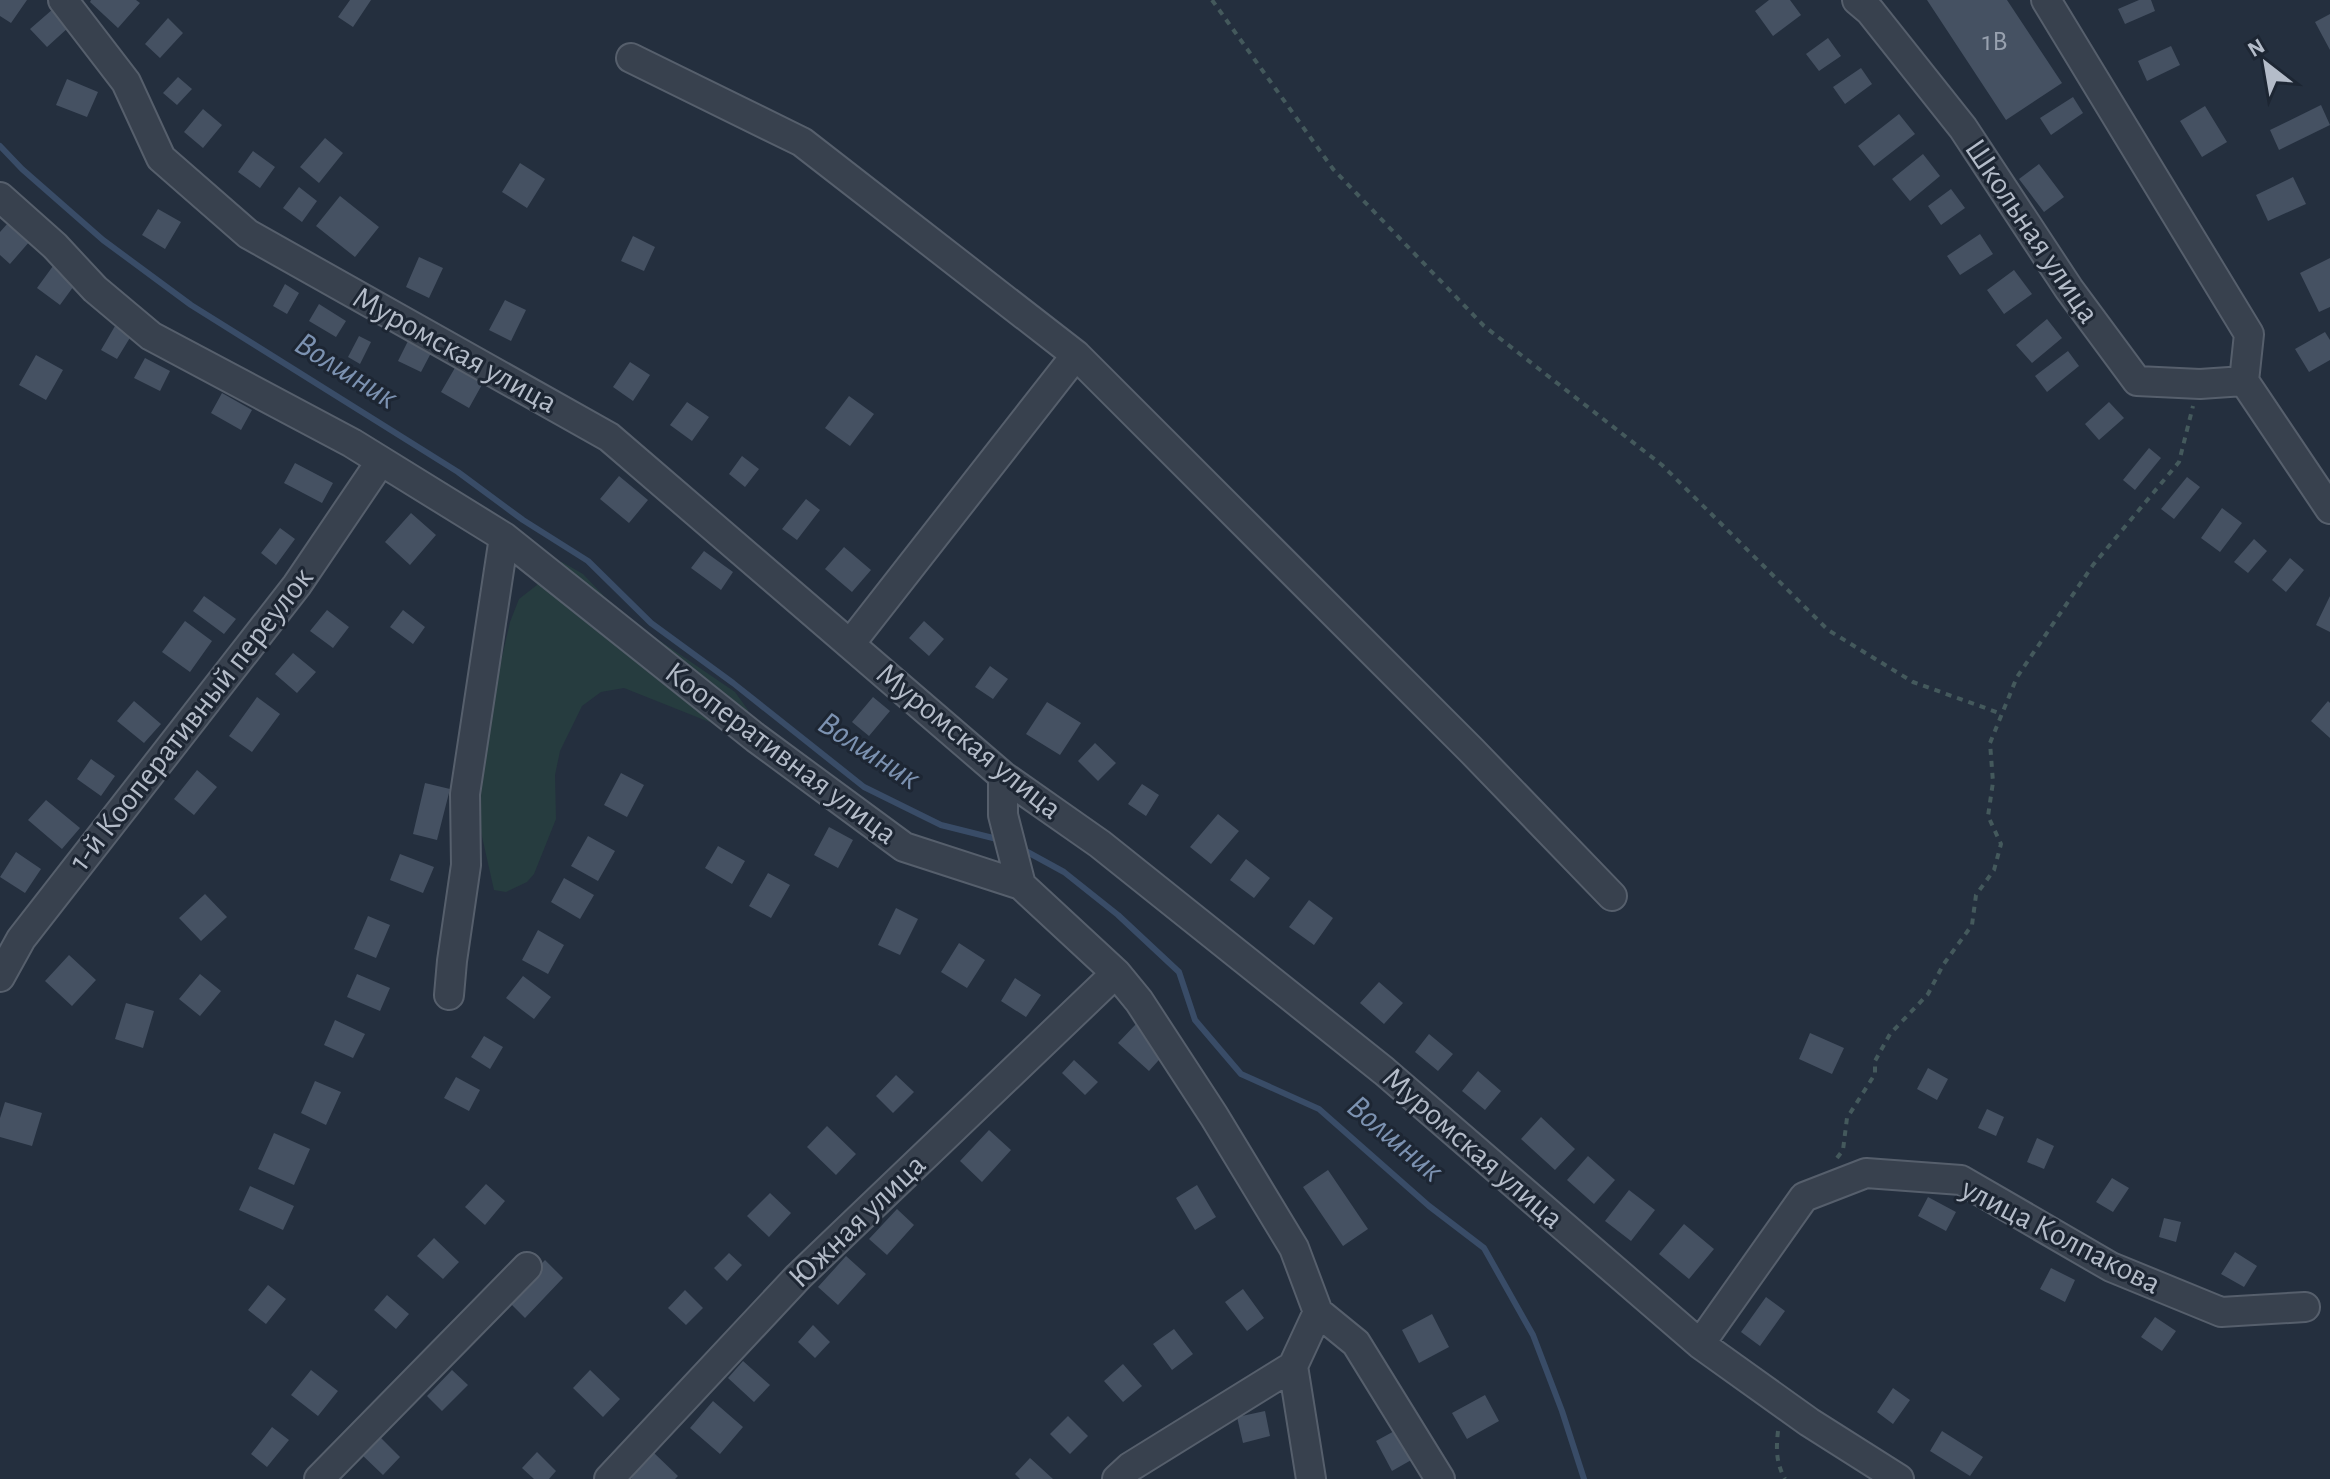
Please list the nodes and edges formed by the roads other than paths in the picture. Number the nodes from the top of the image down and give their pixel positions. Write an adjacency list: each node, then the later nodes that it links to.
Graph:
1 (63, 0): 11 (street, Муромская улица)
2 (1857, 0): 7 (street, Школьная улица)
3 (2046, 0): 7 (street)
4 (631, 58): 6 (street)
5 (0, 197): 8 (street, Кооперативная улица)
6 (1076, 355): 11 (street); 14 (street)
7 (2244, 381): 9 (street)
8 (381, 461): 10 (street, Кооперативная улица); 16 (street, 1-й Кооперативный переулок)
9 (2330, 509)
10 (504, 537): 13 (street, Кооперативная улица); 17 (street)
11 (850, 644): 12 (street, Муромская улица)
12 (1003, 776): 13 (street); 21 (street, Муромская улица)
13 (1021, 885): 15 (street, Кооперативная улица)
14 (1612, 896)
15 (1116, 973): 20 (street, Кооперативная улица); 24 (street, Южная улица)
16 (0, 977)
17 (449, 995)
18 (527, 1267): 23 (street)
19 (2305, 1307): 21 (street, улица Колпакова)
20 (1318, 1312): 22 (street); 27 (street)
21 (1700, 1344): 28 (street, Муромская улица)
22 (1293, 1366): 25 (street); 26 (street)
23 (319, 1479)
24 (609, 1479)
25 (1117, 1479)
26 (1311, 1479)
27 (1440, 1479)
28 (1899, 1479)

